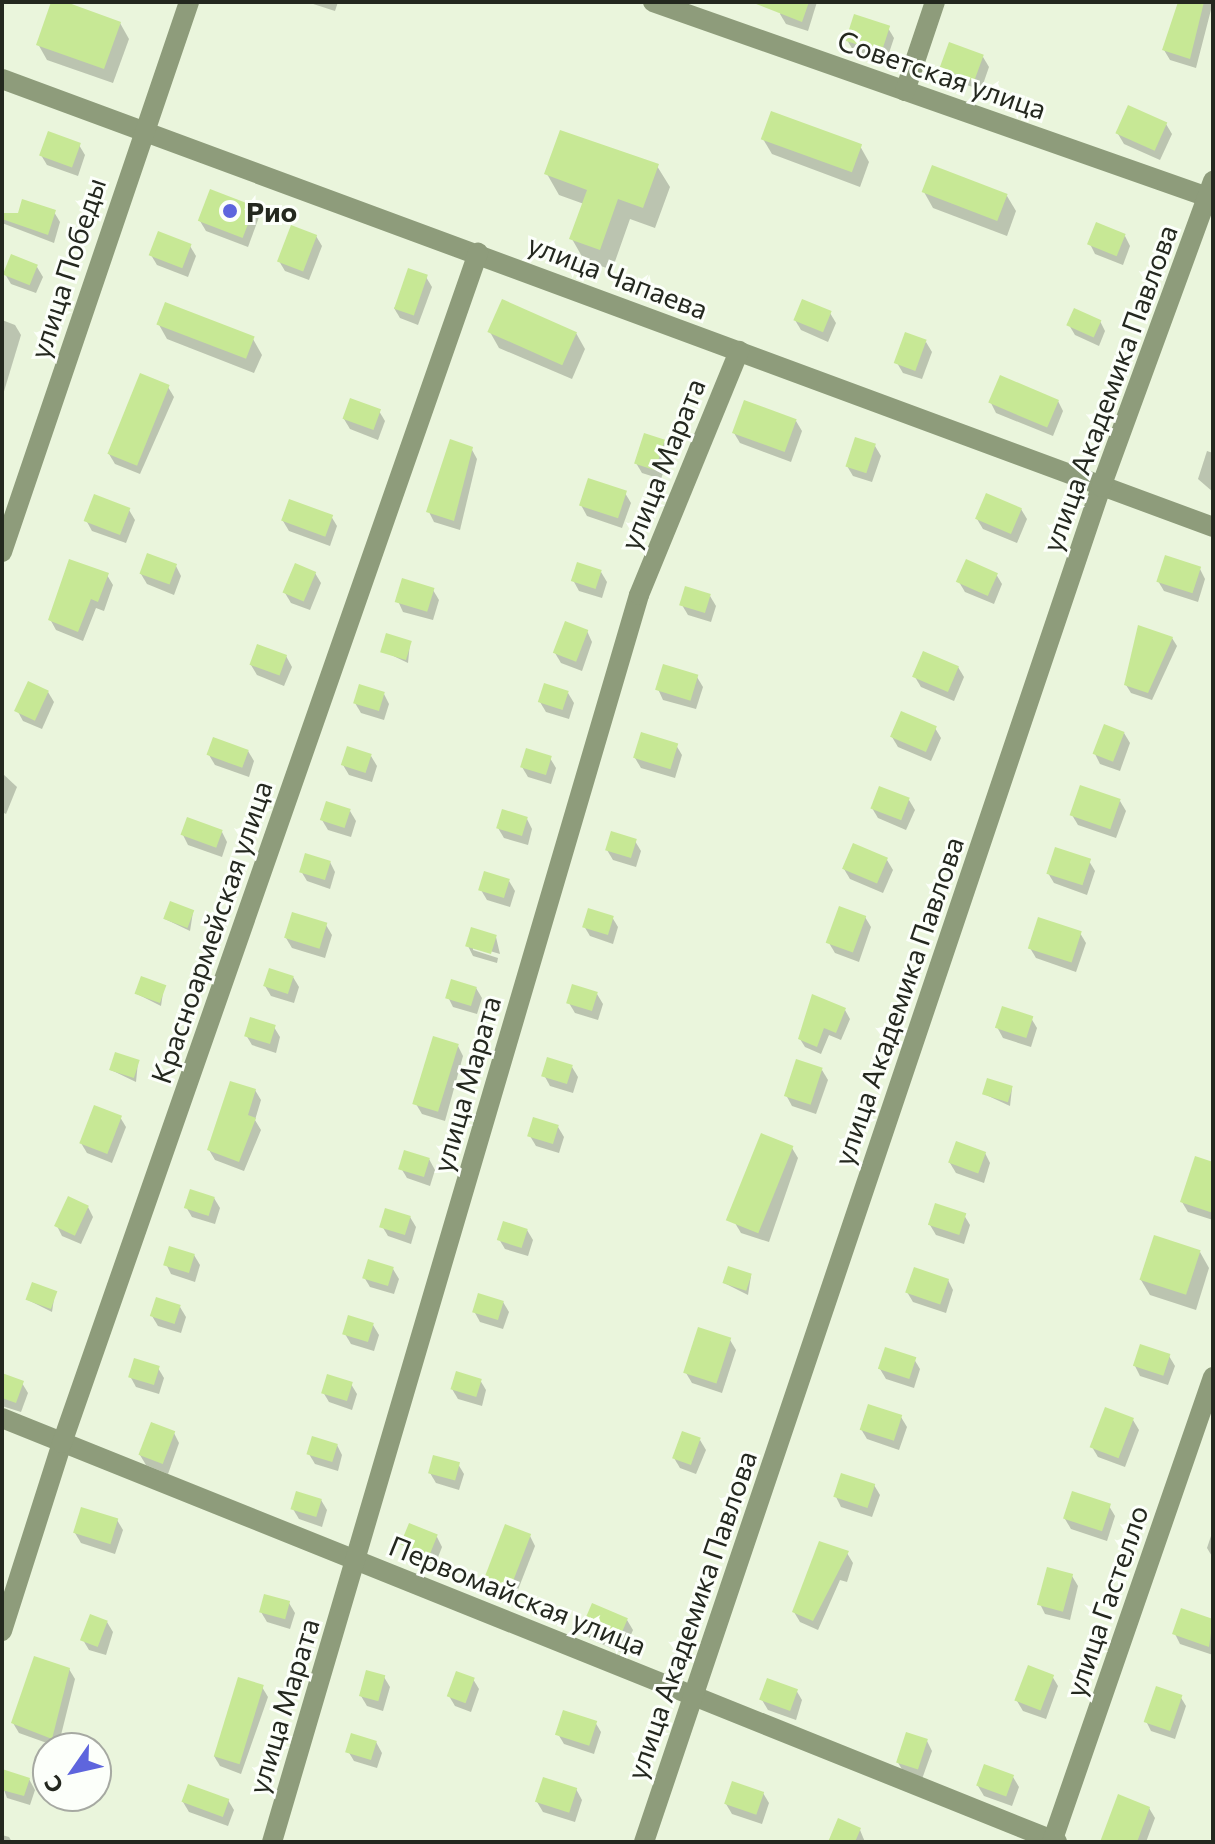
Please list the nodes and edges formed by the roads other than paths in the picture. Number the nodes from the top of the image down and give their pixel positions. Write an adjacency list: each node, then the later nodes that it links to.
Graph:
1 (189, 2): 6 (street, улица Победы)
2 (653, 2): 5 (street, Советская улица)
3 (935, 2): 5 (street)
4 (2, 79): 6 (street, улица Чапаева)
5 (905, 91): 7 (street, Советская улица)
6 (143, 128): 8 (street, улица Чапаева); 12 (street, улица Победы)
7 (1211, 192): 10 (street, улица Академика Павлова)
8 (478, 253): 9 (street, улица Чапаева); 15 (street, Красноармейская улица)
9 (739, 351): 10 (street, улица Чапаева); 16 (street, улица Марата)
10 (1101, 487): 11 (street, улица Чапаева); 18 (street, улица Академика Павлова)
11 (1213, 527)
12 (2, 552)
13 (1213, 1377): 19 (street, улица Гастелло)
14 (2, 1418): 15 (street, Первомайская улица)
15 (62, 1443): 16 (street, Первомайская улица); 17 (street, Красноармейская улица)
16 (356, 1560): 18 (street, Первомайская улица); 20 (street, улица Марата)
17 (2, 1631)
18 (693, 1696): 19 (street, Первомайская улица); 21 (street, улица Академика Павлова)
19 (1054, 1841)
20 (272, 1842)
21 (644, 1842)

